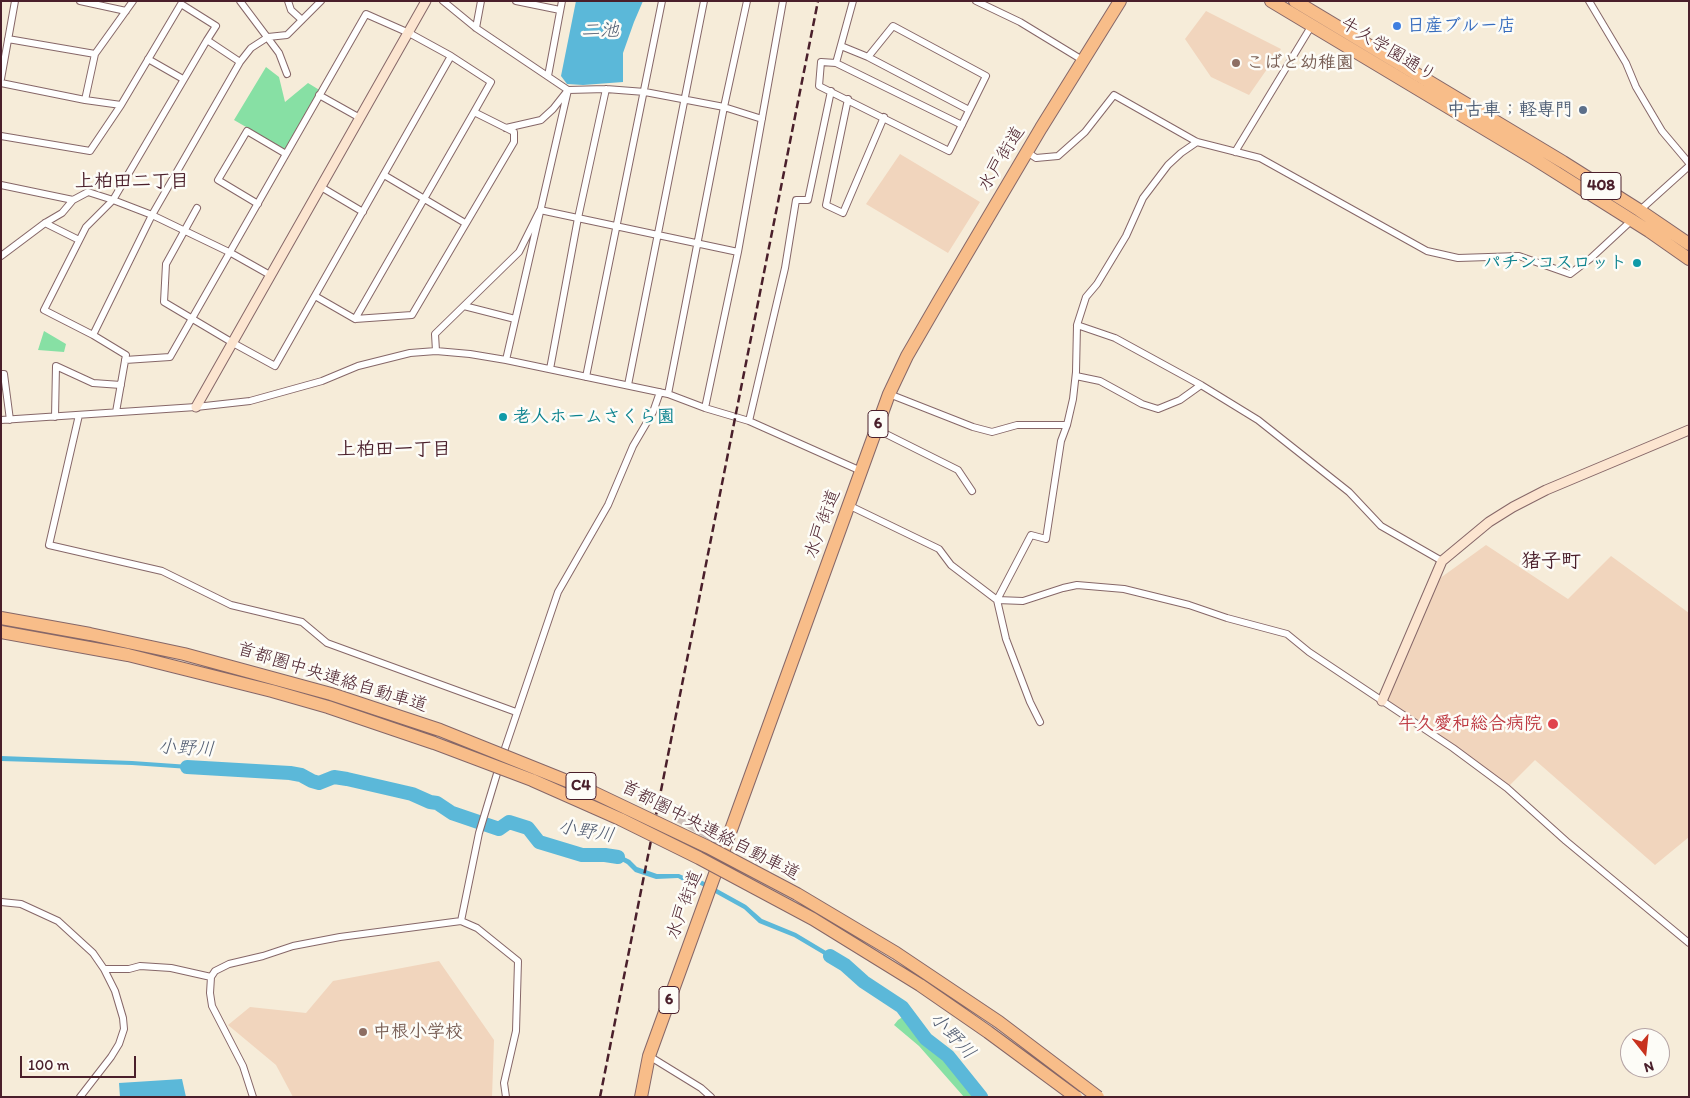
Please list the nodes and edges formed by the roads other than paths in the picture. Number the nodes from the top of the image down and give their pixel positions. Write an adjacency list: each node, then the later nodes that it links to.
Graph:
1 (15, 1): 31 (street)
2 (80, 1): 25 (street)
3 (133, 1): 25 (street)
4 (240, 1): 30 (street)
5 (288, 1): 26 (street)
6 (321, 1): 26 (street)
7 (426, 1): 29 (street)
8 (443, 1): 28 (street)
9 (481, 1): 28 (street)
10 (516, 1): 24 (street)
11 (562, 1): 24 (street)
12 (662, 1): 48 (street)
13 (704, 1): 50 (street)
14 (747, 1): 54 (street)
15 (783, 1): 59 (street)
16 (853, 1): 33 (street)
17 (976, 1): 38 (street)
18 (1127, 1): 23 (highway)
19 (1271, 1): 27 (highway, 牛久学園通り / 408)
20 (1295, 1): 27 (highway, 牛久学園通り / 408)
21 (1589, 1): 67 (street)
22 (183, 3): 32 (street); 37 (street)
23 (1118, 5): 38 (highway, 水戸街道 / 6)
24 (560, 10): 42 (street)
25 (126, 11): 34 (street)
26 (302, 20): 30 (street)
27 (1315, 20): 65 (street); 79 (highway, 牛久学園通り / 408)
28 (476, 28): 42 (street)
29 (408, 33): 35 (street); 49 (street); 58 (street)
30 (268, 38): 39 (street); 41 (street)
31 (8, 39): 34 (street); 44 (street)
32 (208, 40): 39 (street); 43 (street)
33 (841, 46): 36 (street); 40 (street)
34 (95, 54): 52 (street)
35 (451, 56): 56 (street); 68 (street)
36 (868, 57): 55 (street); 55 (street)
37 (148, 59): 43 (street); 53 (street)
38 (1084, 60): 64 (highway, 水戸街道 / 6)
39 (240, 62): 78 (street)
40 (836, 63): 47 (street); 60 (street)
41 (287, 74)
42 (548, 76): 46 (street)
43 (183, 79): 72 (street)
44 (1, 81): 52 (street)
45 (606, 89): 46 (street); 48 (street); 80 (street)
46 (568, 90): 61 (street); 76 (street)
47 (831, 90): 51 (street); 122 (street)
48 (645, 92): 50 (street); 83 (street)
49 (319, 95): 58 (street); 66 (street)
50 (684, 98): 54 (street); 85 (street)
51 (848, 99): 57 (street); 57 (street)
52 (85, 100): 53 (street)
53 (121, 105): 62 (street)
54 (724, 107): 59 (street); 87 (street)
55 (969, 110): 60 (street)
56 (474, 112): 61 (street); 73 (street)
57 (884, 117): 60 (street)
58 (360, 118): 70 (street)
59 (762, 119): 89 (street)
60 (962, 125)
61 (506, 128): 82 (street)
62 (1, 136)
63 (1197, 142): 64 (street); 65 (street); 99 (street)
64 (1027, 152): 114 (highway, 水戸街道 / 6)
65 (1235, 152): 79 (street)
66 (286, 154): 74 (street); 74 (street)
67 (1689, 164): 79 (street)
68 (384, 175): 73 (street); 77 (street)
69 (1, 185): 71 (street)
70 (321, 187): 77 (street); 93 (street)
71 (73, 200): 72 (street); 81 (street)
72 (112, 200): 78 (street); 86 (street)
73 (425, 200): 82 (street); 96 (street)
74 (258, 204): 90 (street)
75 (197, 208): 84 (street)
76 (540, 210): 80 (street); 95 (street); 98 (street)
77 (363, 212): 94 (street)
78 (152, 215): 84 (street); 100 (street)
79 (1635, 215): 88 (highway, 牛久学園通り / 408); 92 (highway, 牛久学園通り / 408)
80 (578, 218): 83 (street); 105 (street)
81 (44, 223): 86 (street); 91 (street)
82 (466, 223): 96 (street)
83 (617, 226): 85 (street); 108 (street)
84 (184, 230): 90 (street); 97 (street)
85 (657, 235): 87 (street); 110 (street)
86 (79, 240): 100 (street)
87 (697, 244): 89 (street); 113 (street)
88 (1689, 244)
89 (738, 252): 116 (street)
90 (231, 253): 93 (street); 97 (street)
91 (1, 256)
92 (1689, 259)
93 (270, 274): 101 (street)
94 (315, 296): 96 (street); 101 (street)
95 (464, 306): 98 (street); 102 (street)
96 (355, 318)
97 (192, 319): 101 (street); 103 (street)
98 (516, 319): 104 (street)
99 (1077, 325): 107 (street); 111 (street)
100 (93, 335): 103 (street)
101 (233, 343): 115 (street)
102 (436, 351): 104 (street); 115 (street)
103 (125, 360): 109 (street)
104 (506, 360): 105 (street)
105 (550, 369): 108 (street)
106 (1, 374): 121 (street)
107 (1076, 376): 111 (street); 123 (street)
108 (586, 377): 110 (street)
109 (121, 385): 117 (street); 119 (street)
110 (628, 385): 112 (street)
111 (1201, 386): 129 (street)
112 (660, 392): 113 (street); 134 (street)
113 (668, 394): 116 (street)
114 (890, 394): 123 (street); 124 (highway, 水戸街道 / 6)
115 (196, 407): 117 (street)
116 (705, 408): 122 (street)
117 (116, 412): 118 (street)
118 (79, 415): 119 (street); 134 (street)
119 (55, 417): 121 (street)
120 (1, 420): 121 (street)
121 (10, 420)
122 (749, 421): 126 (street)
123 (1067, 425): 130 (street)
124 (876, 429): 126 (highway, 水戸街道 / 6); 127 (street)
125 (1689, 430): 129 (street)
126 (860, 471): 128 (highway, 水戸街道 / 6)
127 (972, 491)
128 (848, 505): 130 (street); 141 (highway, 水戸街道 / 6)
129 (1442, 561): 133 (street)
130 (997, 600): 133 (street); 135 (street)
131 (1, 618): 148 (highway, 首都圏中央連絡自動車道 / C4, bridge)
132 (1, 632): 147 (highway, 首都圏中央連絡自動車道 / C4, bridge)
133 (1382, 701): 138 (street)
134 (516, 712): 137 (street)
135 (1040, 722)
136 (1, 902): 139 (street)
137 (461, 921): 140 (street); 144 (street)
138 (1689, 943)
139 (104, 969): 140 (street); 142 (street)
140 (212, 977): 143 (street)
141 (649, 1056): 145 (highway, 水戸街道 / 6); 146 (street)
142 (80, 1097)
143 (253, 1097)
144 (506, 1097)
145 (640, 1097)
146 (711, 1097)
147 (1076, 1097)
148 (1098, 1097)

